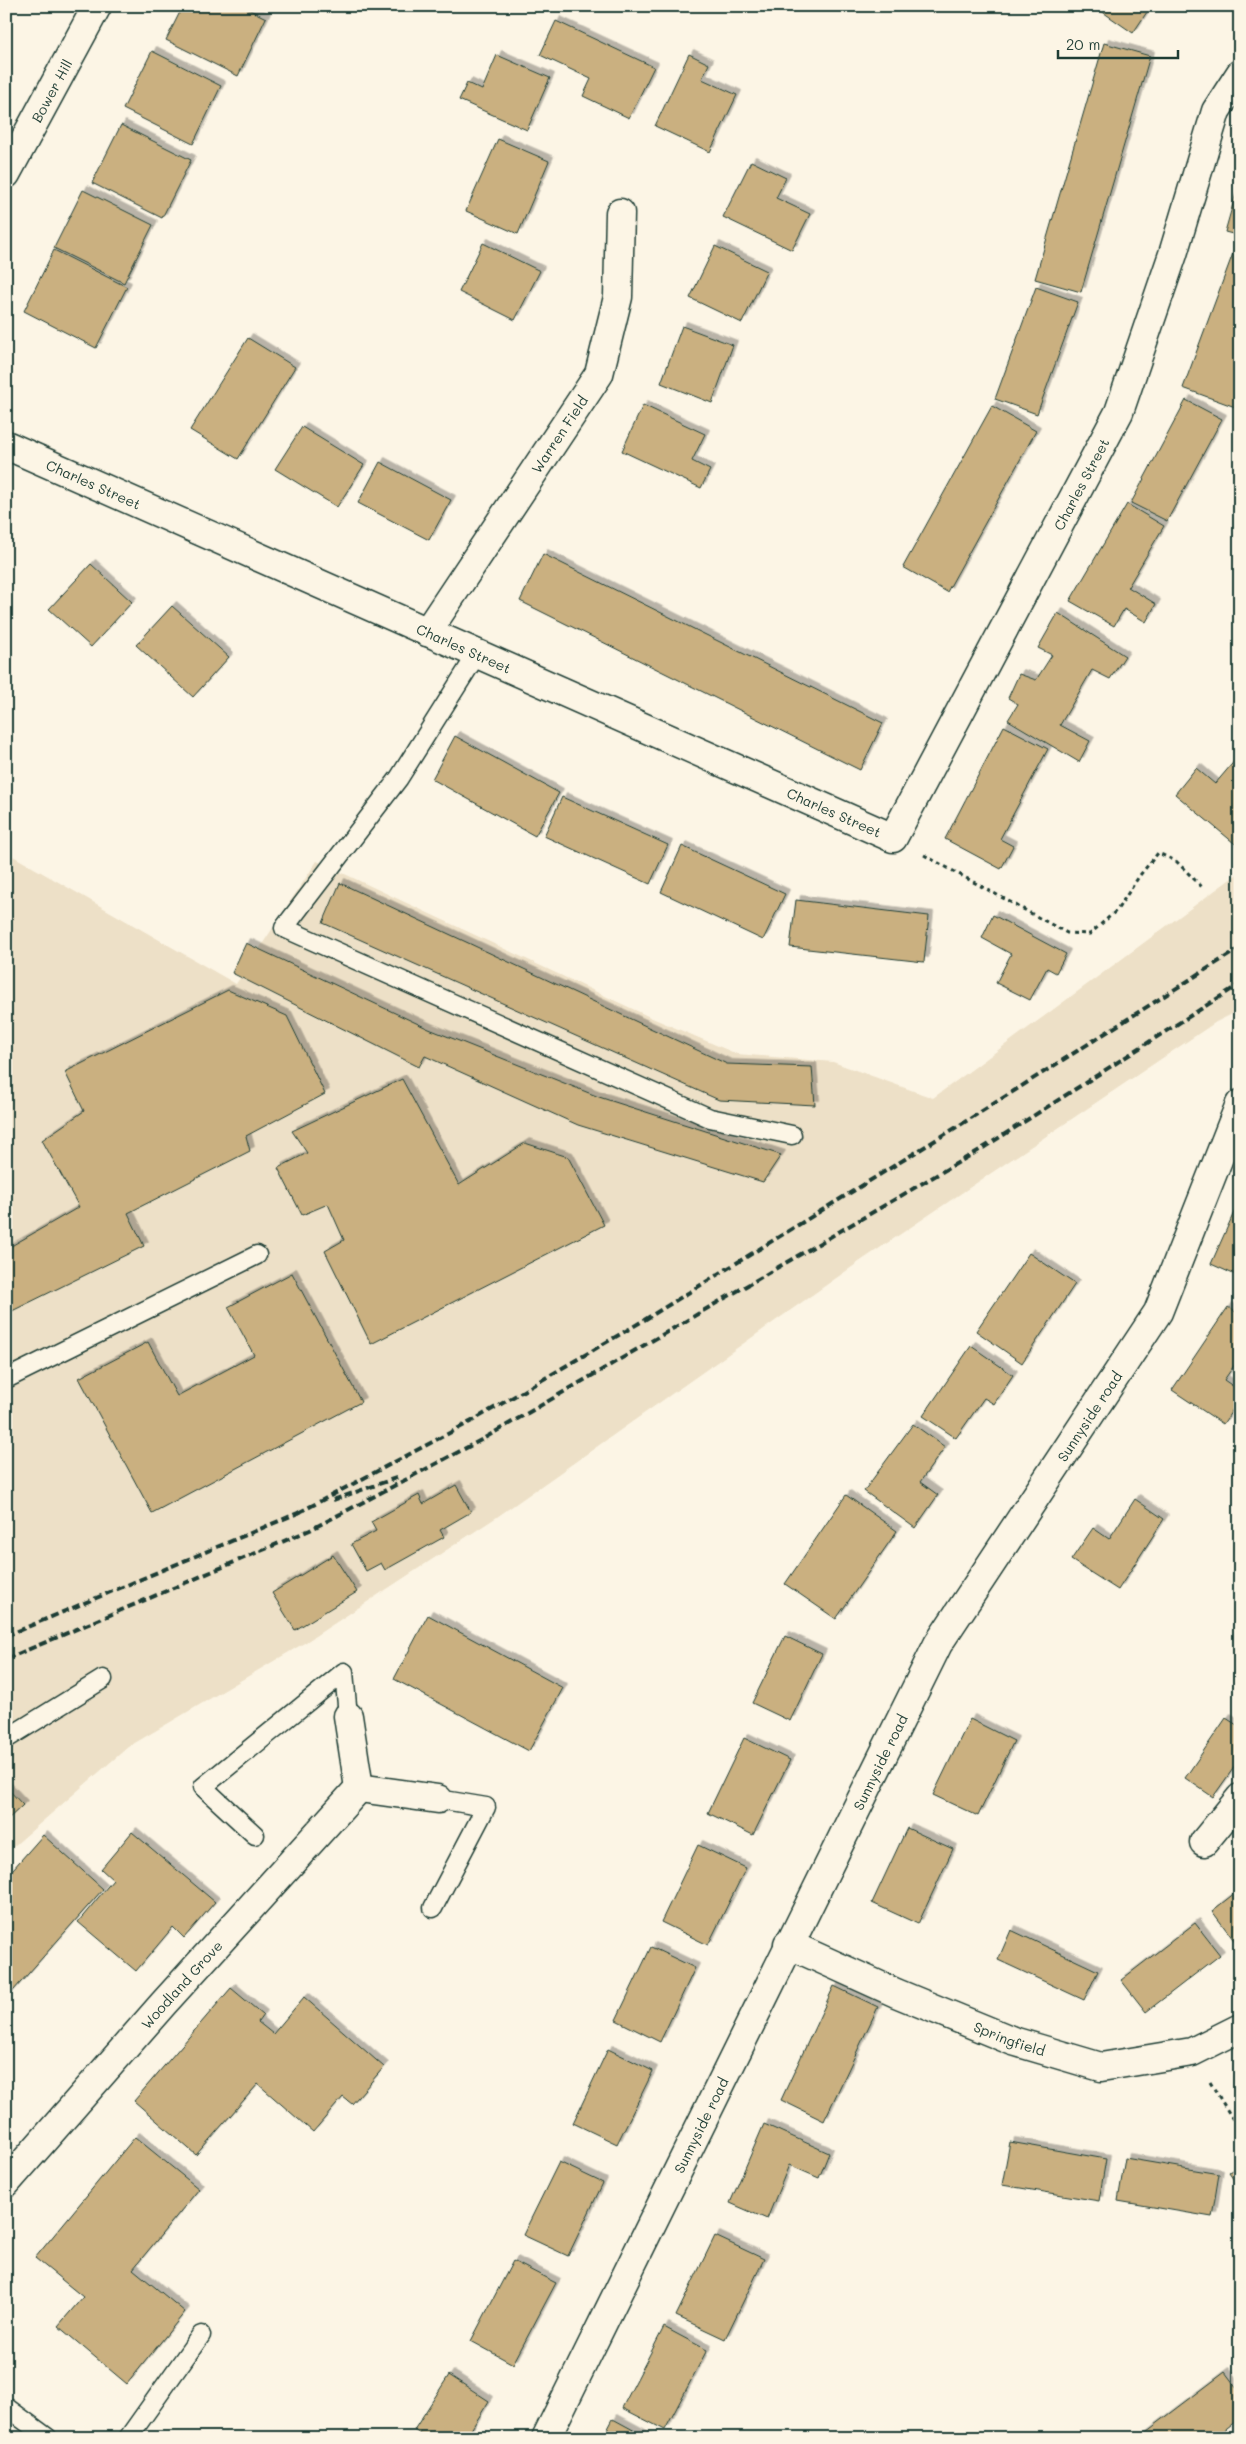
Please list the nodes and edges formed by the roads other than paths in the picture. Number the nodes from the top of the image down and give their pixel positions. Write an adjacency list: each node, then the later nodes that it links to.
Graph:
1 (97, 6): 3 (street, Bower Hill)
2 (1240, 74): 7 (street, Charles Street)
3 (6, 174)
4 (620, 213): 6 (street, Warren Field)
5 (6, 445): 6 (street, Charles Street)
6 (426, 632): 7 (street, Charles Street)
7 (477, 654): 9 (lane)
8 (1240, 1104): 21 (street, Sunnyside road)
9 (792, 1135)
10 (258, 1255): 11 (lane)
11 (6, 1379)
12 (103, 1679): 14 (lane)
13 (348, 1716): 15 (street); 18 (lane)
14 (6, 1739)
15 (359, 1788): 17 (street); 23 (street, Woodland Grove)
16 (1240, 1798): 19 (street)
17 (438, 1800): 20 (lane)
18 (255, 1835)
19 (1204, 1842)
20 (433, 1908)
21 (788, 1944): 22 (street, Springfield); 28 (street, Sunnyside road)
22 (1240, 2028)
23 (6, 2183)
24 (201, 2335): 27 (lane)
25 (6, 2407): 26 (lane)
26 (48, 2438)
27 (128, 2438)
28 (546, 2438)

